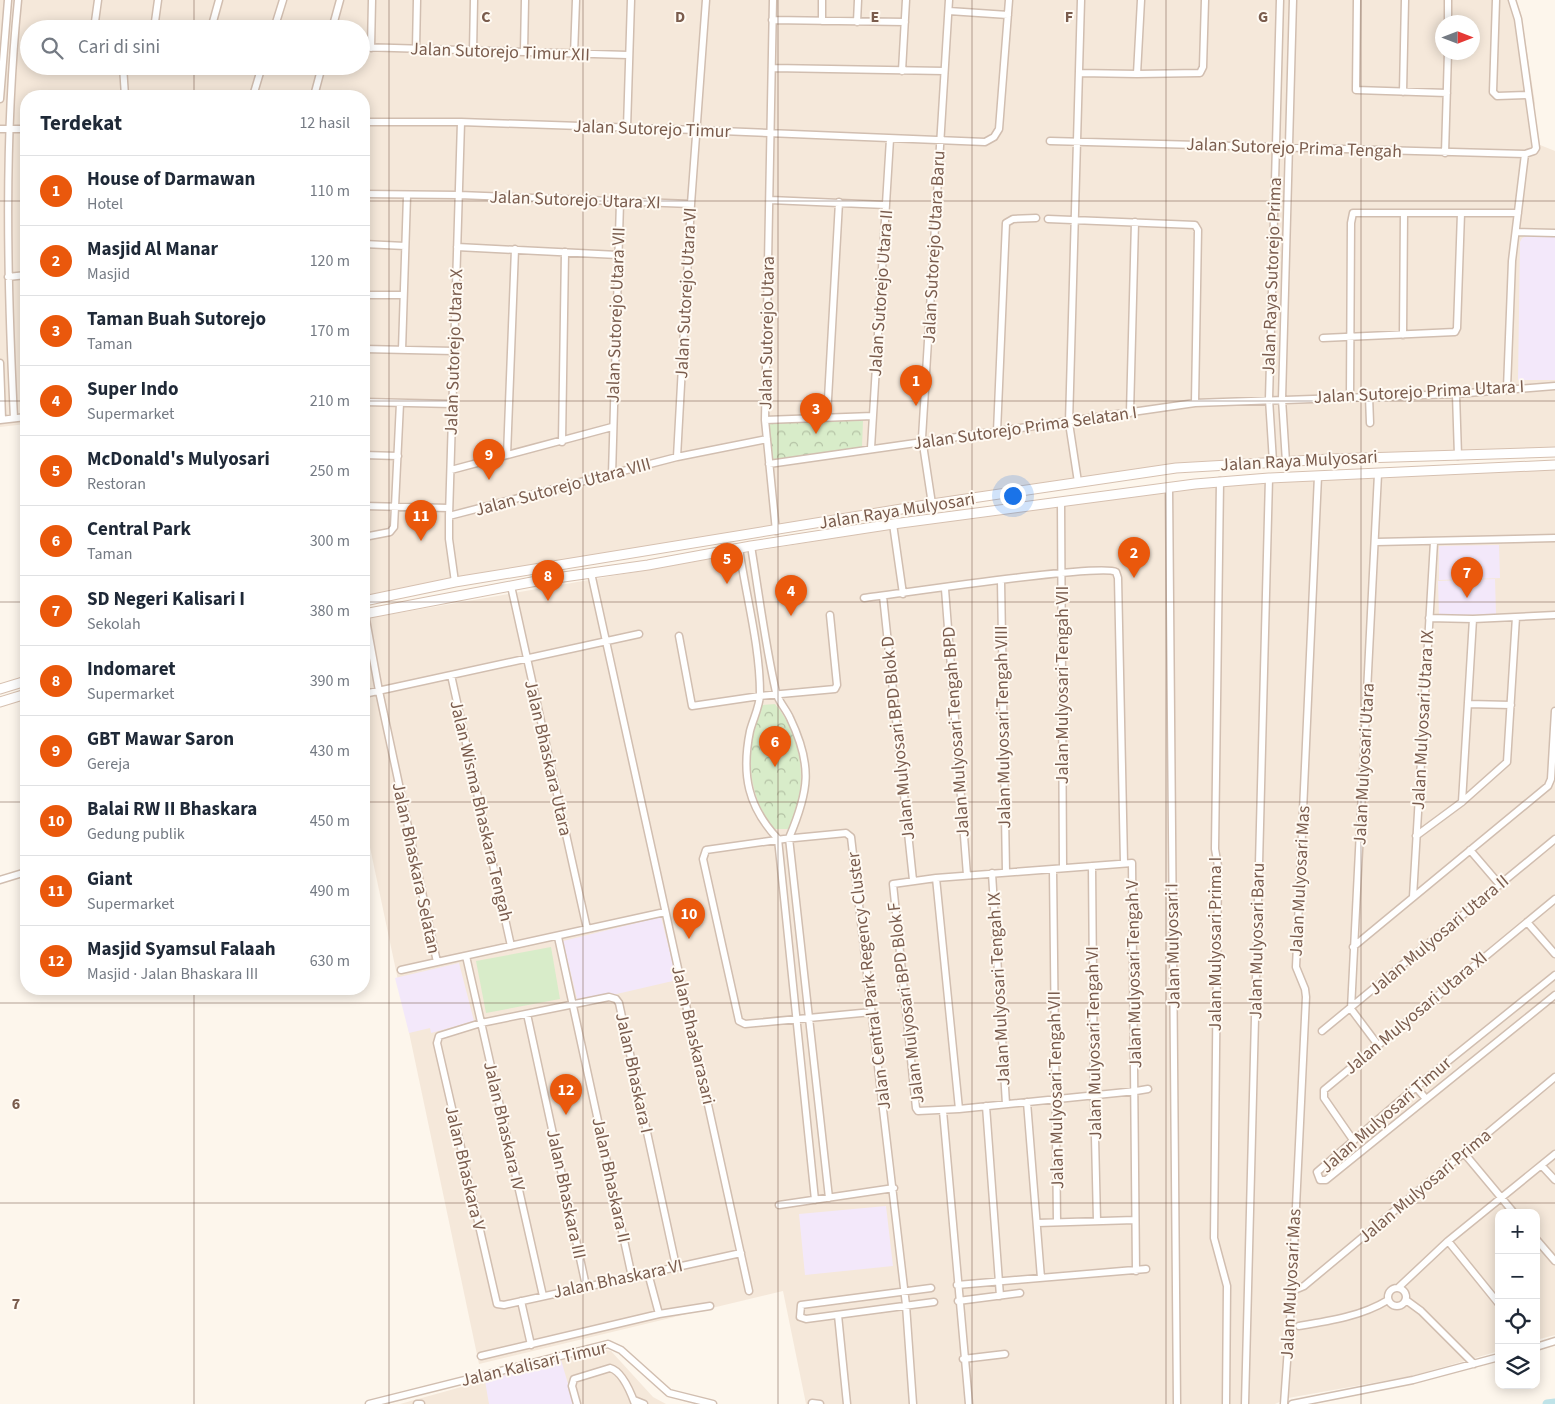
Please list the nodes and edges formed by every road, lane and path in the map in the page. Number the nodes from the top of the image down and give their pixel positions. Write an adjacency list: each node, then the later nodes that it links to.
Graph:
1 (8, 0): 64 (street)
2 (18, 0): 70 (street)
3 (98, 0): 34 (street)
4 (158, 0): 35 (street)
5 (219, 0): 36 (street)
6 (283, 0): 37 (street)
7 (340, 0): 38 (street)
8 (372, 0): 43 (street)
9 (417, 0): 44 (street)
10 (474, 0): 45 (street)
11 (525, 0): 46 (street)
12 (576, 0): 47 (street)
13 (631, 0): 48 (street)
14 (706, 0): 71 (street, Jalan Sutorejo Utara VI)
15 (774, 0): 39 (street, Jalan Sutorejo Utara)
16 (822, 0): 40 (street)
17 (858, 0): 41 (street)
18 (906, 0): 42 (street)
19 (949, 0): 31 (street, Jalan Sutorejo Utara Baru)
20 (1009, 0): 32 (street)
21 (1081, 0): 53 (street)
22 (1141, 0): 54 (street)
23 (1205, 0): 54 (street)
24 (1280, 0): 77 (street, Jalan Raya Sutorejo Prima)
25 (1294, 0): 78 (street, Jalan Raya Sutorejo Prima)
26 (1357, 0): 61 (street)
27 (1405, 0): 61 (street)
28 (1448, 0): 33 (street)
29 (1496, 0): 63 (street)
30 (1512, 0): 63 (street)
31 (949, 11): 32 (street); 51 (street, Jalan Sutorejo Utara Baru)
32 (1008, 15): 74 (street, Jalan Sutorejo Timur)
33 (1448, 15)
34 (95, 20)
35 (155, 20)
36 (213, 20)
37 (277, 20)
38 (334, 20)
39 (772, 20): 40 (street); 50 (street, Jalan Sutorejo Utara)
40 (822, 21): 41 (street)
41 (857, 22): 42 (street)
42 (905, 22): 52 (street)
43 (371, 48): 44 (street, Jalan Sutorejo Timur XII)
44 (416, 50): 45 (street, Jalan Sutorejo Timur XII)
45 (473, 52): 46 (street, Jalan Sutorejo Timur XII)
46 (524, 52): 47 (street, Jalan Sutorejo Timur XII)
47 (574, 55): 48 (street, Jalan Sutorejo Timur XII)
48 (628, 55): 67 (street)
49 (1448, 60): 62 (street)
50 (772, 68): 52 (street); 72 (street, Jalan Sutorejo Utara)
51 (944, 70): 52 (street); 74 (street, Jalan Sutorejo Utara Baru)
52 (902, 71)
53 (1080, 73): 54 (street); 76 (street)
54 (1138, 74)
55 (124, 75): 58 (street)
56 (259, 75): 59 (street)
57 (320, 75): 60 (street)
58 (125, 90)
59 (255, 90)
60 (316, 90)
61 (1403, 92): 62 (street)
62 (1447, 93): 79 (street)
63 (1528, 95): 80 (street, Jalan Sutorejo Prima Tengah)
64 (0, 99)
65 (370, 122): 66 (street, Jalan Sutorejo Timur)
66 (461, 122): 67 (street, Jalan Sutorejo Timur); 82 (street, Jalan Sutorejo Utara X)
67 (627, 128): 71 (street, Jalan Sutorejo Timur)
68 (0, 129): 70 (street)
69 (20, 129): 70 (street)
70 (8, 130): 105 (street)
71 (697, 130): 72 (street, Jalan Sutorejo Timur); 87 (street, Jalan Sutorejo Utara VI)
72 (772, 134): 74 (street, Jalan Sutorejo Timur); 84 (street, Jalan Sutorejo Utara)
73 (890, 138): 88 (street, Jalan Sutorejo Utara II)
74 (940, 139): 139 (street, Jalan Sutorejo Utara Baru)
75 (1050, 141): 76 (street, Jalan Sutorejo Prima Tengah)
76 (1078, 143): 77 (street, Jalan Sutorejo Prima Tengah); 94 (street)
77 (1276, 147): 78 (street, Jalan Sutorejo Prima Tengah); 121 (street, Jalan Raya Sutorejo Prima)
78 (1290, 148): 79 (street, Jalan Sutorejo Prima Tengah); 120 (street, Jalan Raya Sutorejo Prima)
79 (1445, 153): 80 (street, Jalan Sutorejo Prima Tengah)
80 (1525, 154): 91 (street)
81 (370, 194): 83 (street, Jalan Sutorejo Utara XI)
82 (459, 195): 83 (street, Jalan Sutorejo Utara XI); 85 (street, Jalan Sutorejo Utara XI); 100 (street, Jalan Sutorejo Utara X)
83 (407, 196): 99 (street)
84 (770, 200): 86 (street); 132 (street, Jalan Sutorejo Utara)
85 (620, 202): 87 (street, Jalan Sutorejo Utara XI); 103 (street, Jalan Sutorejo Utara VII)
86 (839, 202): 88 (street); 128 (street)
87 (691, 204): 147 (street, Jalan Sutorejo Utara VI)
88 (886, 205): 127 (street, Jalan Sutorejo Utara II)
89 (1404, 212): 90 (street); 108 (street); 109 (street)
90 (1461, 213): 91 (street); 108 (street)
91 (1518, 213): 96 (street)
92 (1036, 218): 136 (street)
93 (1048, 219): 94 (street)
94 (1074, 220): 95 (street); 133 (street)
95 (1135, 222): 124 (street); 126 (street)
96 (1516, 232): 97 (street); 116 (street)
97 (1555, 233)
98 (370, 244): 99 (street)
99 (405, 246): 107 (street)
100 (457, 247): 101 (street); 113 (street, Jalan Sutorejo Utara X)
101 (515, 249): 102 (street); 144 (street)
102 (566, 252): 103 (street); 138 (street)
103 (618, 254): 135 (street, Jalan Sutorejo Utara VII)
104 (20, 276): 105 (street)
105 (8, 277): 129 (street)
106 (370, 295): 107 (street)
107 (404, 295): 112 (street)
108 (1403, 335): 109 (street)
109 (1350, 337): 110 (street); 119 (street)
110 (1323, 338)
111 (370, 349): 112 (street)
112 (402, 350): 113 (street)
113 (454, 351): 125 (street, Jalan Sutorejo Utara X)
114 (0, 363): 131 (street)
115 (1555, 386): 116 (street, Jalan Sutorejo Prima Utara I)
116 (1507, 388): 117 (street, Jalan Sutorejo Prima Utara I)
117 (1456, 394): 118 (street, Jalan Sutorejo Prima Utara I); 146 (street)
118 (1369, 396): 119 (street, Jalan Sutorejo Prima Utara I); 134 (street)
119 (1350, 397): 120 (street, Jalan Sutorejo Prima Utara I)
120 (1282, 398): 121 (street, Jalan Sutorejo Prima Selatan I); 149 (street, Jalan Raya Sutorejo Prima)
121 (1269, 399): 124 (street, Jalan Sutorejo Prima Selatan I); 148 (street, Jalan Raya Sutorejo Prima)
122 (370, 402): 123 (street)
123 (400, 403): 125 (street); 145 (street)
124 (1195, 403): 126 (street, Jalan Sutorejo Prima Selatan I)
125 (452, 404): 153 (street, Jalan Sutorejo Utara X)
126 (1130, 413): 133 (street, Jalan Sutorejo Prima Selatan I)
127 (873, 416): 128 (street); 140 (street, Jalan Sutorejo Utara II)
128 (826, 417): 132 (street)
129 (14, 418): 130 (street); 131 (street)
130 (20, 418)
131 (1, 420)
132 (765, 420): 137 (street, Jalan Sutorejo Utara)
133 (1069, 422): 136 (street, Jalan Sutorejo Prima Selatan I); 161 (street)
134 (1370, 424)
135 (612, 427): 138 (street, Jalan Sutorejo Utara VII); 157 (street, Jalan Sutorejo Utara VII)
136 (996, 432): 139 (street, Jalan Sutorejo Prima Selatan I)
137 (766, 439): 147 (street, Jalan Sutorejo Utara VIII); 150 (street, Jalan Sutorejo Utara)
138 (562, 442): 144 (street, Jalan Sutorejo Utara VII)
139 (922, 443): 140 (street, Jalan Sutorejo Prima Selatan I); 166 (street, Jalan Sutorejo Utara Baru)
140 (871, 448): 150 (street, Jalan Sutorejo Prima Selatan I)
141 (1555, 452): 142 (main road, Jalan Raya Mulyosari)
142 (1498, 454): 146 (main road, Jalan Raya Mulyosari); 152 (main road)
143 (370, 455): 145 (street)
144 (507, 455): 153 (street, Jalan Sutorejo Utara VII)
145 (398, 456): 168 (street)
146 (1458, 456): 149 (main road, Jalan Raya Mulyosari)
147 (677, 457): 157 (street, Jalan Sutorejo Utara VIII)
148 (1272, 462): 149 (main road, Jalan Raya Mulyosari); 154 (main road, Jalan Raya Mulyosari)
149 (1286, 462)
150 (769, 464): 174 (street, Jalan Sutorejo Utara)
151 (1555, 465): 152 (main road, Jalan Raya Mulyosari)
152 (1499, 468): 156 (main road, Jalan Raya Mulyosari)
153 (451, 470): 169 (street, Jalan Sutorejo Utara X)
154 (1151, 472): 155 (main road, Jalan Raya Mulyosari); 163 (main road)
155 (1137, 473): 161 (main road, Jalan Raya Mulyosari); 164 (main road)
156 (1378, 474): 158 (main road, Jalan Raya Mulyosari); 177 (street, Jalan Mulyosari Utara)
157 (612, 475): 171 (street, Jalan Sutorejo Utara VIII)
158 (1318, 476): 159 (main road, Jalan Raya Mulyosari); 305 (street, Jalan Mulyosari Mas)
159 (1268, 478): 160 (main road, Jalan Raya Mulyosari); 343 (street, Jalan Mulyosari Baru)
160 (1220, 481): 162 (main road, Jalan Raya Mulyosari); 342 (street, Jalan Mulyosari Prima I)
161 (1078, 482): 166 (main road, Jalan Raya Mulyosari)
162 (1169, 488): 163 (main road, Jalan Raya Mulyosari); 341 (street, Jalan Mulyosari I)
163 (1154, 490): 164 (main road, Jalan Raya Mulyosari)
164 (1140, 491): 165 (main road, Jalan Raya Mulyosari)
165 (1061, 502): 172 (main road, Jalan Raya Mulyosari); 183 (street, Jalan Mulyosari Tengah VII)
166 (932, 504): 170 (main road, Jalan Raya Mulyosari)
167 (370, 506): 168 (street)
168 (397, 507): 169 (street); 175 (street)
169 (449, 508): 171 (street, Jalan Sutorejo Utara X)
170 (913, 508): 172 (main road); 174 (main road, Jalan Raya Mulyosari)
171 (449, 516): 185 (street, Jalan Sutorejo Utara X)
172 (916, 521): 173 (main road, Jalan Raya Mulyosari)
173 (893, 524): 179 (main road, Jalan Raya Mulyosari); 189 (street)
174 (776, 531): 181 (main road, Jalan Raya Mulyosari)
175 (370, 536)
176 (1555, 538): 178 (street)
177 (1376, 542): 178 (street); 244 (street, Jalan Mulyosari Utara)
178 (1434, 542): 197 (street, Jalan Mulyosari Utara IX)
179 (751, 546): 180 (main road, Jalan Raya Mulyosari); 201 (street)
180 (739, 548): 182 (main road, Jalan Raya Mulyosari); 202 (street)
181 (539, 569): 184 (main road); 185 (main road, Jalan Raya Mulyosari)
182 (591, 573): 184 (main road, Jalan Raya Mulyosari); 203 (street, Jalan Bhaskarasari)
183 (1062, 573): 186 (street); 225 (street, Jalan Mulyosari Tengah V); 227 (street, Jalan Mulyosari Tengah VII)
184 (542, 580): 187 (main road, Jalan Raya Mulyosari)
185 (456, 582): 192 (main road, Jalan Raya Mulyosari)
186 (1001, 582): 188 (street); 229 (street, Jalan Mulyosari Tengah VIII)
187 (510, 586): 193 (main road, Jalan Raya Mulyosari); 205 (street, Jalan Bhaskara Utara)
188 (945, 589): 189 (street); 232 (street, Jalan Mulyosari Tengah BPD)
189 (903, 594): 190 (street)
190 (883, 596): 191 (street); 235 (street, Jalan Mulyosari BPD Blok D)
191 (864, 598)
192 (370, 600)
193 (370, 613)
194 (1555, 614): 196 (street)
195 (830, 615): 211 (street)
196 (1516, 617): 198 (street); 217 (street)
197 (1429, 618): 198 (street); 220 (street, Jalan Mulyosari Utara IX)
198 (1473, 619): 216 (street)
199 (639, 634): 203 (street)
200 (678, 636): 213 (street)
201 (767, 636): 202 (street); 211 (street)
202 (754, 638): 213 (street)
203 (605, 641): 205 (street); 239 (street, Jalan Bhaskarasari)
204 (370, 645): 209 (street, Jalan Bhaskara Selatan)
205 (525, 659): 206 (street); 241 (street, Jalan Bhaskara Utara)
206 (451, 675): 209 (street); 243 (street, Jalan Wisma Bhaskara Tengah)
207 (20, 683): 208 (main road)
208 (3, 688): 214 (main road)
209 (379, 691): 210 (street); 247 (street, Jalan Bhaskara Selatan)
210 (370, 693)
211 (776, 695): 213 (street); 221 (street)
212 (20, 696): 214 (main road)
213 (760, 696): 222 (street)
214 (11, 699): 215 (main road)
215 (0, 702)
216 (1468, 704): 217 (street); 219 (street)
217 (1511, 705): 219 (street)
218 (1555, 711): 224 (street)
219 (1462, 802): 220 (street)
220 (1416, 836): 237 (street, Jalan Mulyosari Utara IX)
221 (790, 838): 222 (street, Jalan Central Park Regency Cluster); 253 (street, Jalan Central Park Regency Cluster); 255 (street)
222 (778, 839): 256 (street); 256 (street, Jalan Central Park Regency Cluster)
223 (1555, 839): 236 (street, Jalan Mulyosari Utara II)
224 (1470, 850): 236 (street); 237 (street)
225 (1124, 863): 226 (street, Jalan Mulyosari BPD Blok F); 264 (street, Jalan Mulyosari Tengah V)
226 (1092, 866): 227 (street, Jalan Mulyosari BPD Blok F); 265 (street, Jalan Mulyosari Tengah VI)
227 (1064, 868): 228 (street, Jalan Mulyosari BPD Blok F)
228 (1053, 869): 229 (street, Jalan Mulyosari BPD Blok F); 266 (street, Jalan Mulyosari Tengah VII)
229 (1006, 872): 230 (street, Jalan Mulyosari BPD Blok F)
230 (992, 873): 232 (street, Jalan Mulyosari BPD Blok F); 269 (street, Jalan Mulyosari Tengah IX)
231 (20, 874): 234 (street)
232 (967, 875): 233 (street, Jalan Mulyosari BPD Blok F)
233 (936, 878): 235 (street, Jalan Mulyosari BPD Blok F); 271 (street)
234 (0, 880)
235 (913, 880): 272 (street, Jalan Mulyosari BPD Blok F)
236 (1500, 885): 252 (street, Jalan Mulyosari Utara II)
237 (1413, 897): 244 (street)
238 (1555, 899): 240 (street, Jalan Mulyosari Utara XI)
239 (665, 912): 241 (street, Jalan Bhaskara Selatan); 290 (street, Jalan Bhaskarasari)
240 (1527, 922): 245 (street); 260 (street, Jalan Mulyosari Utara XI)
241 (587, 929): 242 (street, Jalan Bhaskara Selatan)
242 (558, 937): 243 (street, Jalan Bhaskara Selatan); 251 (street, Jalan Bhaskara II)
243 (512, 946): 246 (street, Jalan Bhaskara Selatan)
244 (1353, 947): 252 (street, Jalan Mulyosari Utara)
245 (1555, 954)
246 (466, 956): 247 (street, Jalan Bhaskara Selatan); 257 (street, Jalan Bhaskara IV)
247 (436, 962): 248 (street)
248 (401, 970)
249 (1555, 975): 262 (street, Jalan Mulyosari Timur)
250 (1555, 995): 267 (street, Jalan Mulyosari Timur)
251 (575, 1005): 254 (street, Jalan Bhaskara I); 292 (street, Jalan Bhaskara I); 296 (street, Jalan Bhaskara II)
252 (1351, 1009): 258 (street, Jalan Mulyosari Utara II); 260 (street)
253 (872, 1012): 255 (street, Jalan Central Park Regency Cluster); 278 (street, Jalan Central Park Regency Cluster)
254 (527, 1014): 257 (street, Jalan Bhaskara I); 300 (street, Jalan Bhaskara III)
255 (810, 1019): 256 (street, Jalan Central Park Regency Cluster); 279 (street)
256 (798, 1020): 281 (street)
257 (481, 1023): 259 (street, Jalan Bhaskara I); 307 (street, Jalan Bhaskara IV)
258 (1322, 1031)
259 (440, 1035): 314 (street, Jalan Bhaskara V)
260 (1378, 1044): 273 (street, Jalan Mulyosari Utara XI)
261 (1555, 1077): 274 (street, Jalan Mulyosari Prima)
262 (1416, 1087): 267 (street); 273 (street, Jalan Mulyosari Timur)
263 (1148, 1090): 264 (street)
264 (1136, 1091): 265 (street); 284 (street, Jalan Mulyosari Tengah V)
265 (1094, 1095): 266 (street); 285 (street, Jalan Mulyosari Tengah VI)
266 (1057, 1099): 268 (street); 286 (street, Jalan Mulyosari Tengah VII)
267 (1426, 1099): 273 (street, Jalan Mulyosari Timur)
268 (1027, 1102): 269 (street); 287 (street, Jalan Mulyosari Tengah IX)
269 (1006, 1104): 270 (street)
270 (986, 1106): 271 (street); 298 (street)
271 (960, 1109): 272 (street)
272 (943, 1111): 299 (street)
273 (1353, 1140)
274 (1464, 1153): 280 (street); 305 (street, Jalan Mulyosari Prima)
275 (1555, 1154): 276 (street)
276 (1542, 1166): 277 (street); 280 (street)
277 (1555, 1180)
278 (894, 1188): 279 (street); 304 (street, Jalan Central Park Regency Cluster)
279 (829, 1198): 281 (street)
280 (1502, 1198): 283 (street); 288 (street)
281 (815, 1200): 282 (street)
282 (779, 1205)
283 (1511, 1209)
284 (1135, 1220): 285 (street); 294 (street, Jalan Mulyosari Tengah V)
285 (1097, 1221): 286 (street)
286 (1057, 1222): 287 (street)
287 (1037, 1223): 297 (street, Jalan Mulyosari Tengah IX)
288 (1448, 1241): 301 (street); 309 (street)
289 (1540, 1244): 291 (street)
290 (741, 1253): 292 (street, Jalan Bhaskara VI); 303 (street, Jalan Bhaskarasari)
291 (1555, 1261)
292 (676, 1266): 295 (street, Jalan Bhaskara VI)
293 (1146, 1270): 294 (street)
294 (1136, 1271): 297 (street)
295 (648, 1273): 296 (street, Jalan Bhaskara VI); 318 (street)
296 (632, 1277): 300 (street, Jalan Bhaskara VI)
297 (1041, 1278): 298 (street)
298 (998, 1282): 299 (street); 308 (street)
299 (956, 1285): 313 (street)
300 (586, 1286): 307 (street, Jalan Bhaskara VI)
301 (1399, 1287): 310 (street); 311 (street)
302 (931, 1288): 304 (street)
303 (749, 1291)
304 (904, 1291): 316 (street, Jalan Central Park Regency Cluster); 319 (street)
305 (1292, 1291): 344 (street, Jalan Mulyosari Mas)
306 (1020, 1293): 308 (street)
307 (543, 1296): 312 (street, Jalan Bhaskara VI)
308 (1000, 1296): 313 (street)
309 (1495, 1299)
310 (1388, 1300): 311 (street); 320 (street)
311 (1406, 1300): 328 (street)
312 (521, 1301): 314 (street, Jalan Bhaskara VI); 322 (street)
313 (958, 1301): 327 (street)
314 (496, 1302)
315 (934, 1302): 316 (street)
316 (906, 1305): 319 (street); 339 (street, Jalan Central Park Regency Cluster)
317 (710, 1306): 318 (street)
318 (658, 1314): 322 (street)
319 (838, 1315): 338 (street)
320 (1299, 1326)
321 (1555, 1341): 323 (street)
322 (531, 1345): 325 (street)
323 (1540, 1346)
324 (1005, 1354): 327 (street)
325 (481, 1356)
326 (1495, 1358): 328 (street)
327 (963, 1359): 340 (street)
328 (1472, 1362): 345 (street)
329 (634, 1402): 334 (street); 335 (street)
330 (812, 1403): 337 (street)
331 (369, 1404): 336 (street, Jalan Kalisari Timur)
332 (417, 1404): 333 (street)
333 (421, 1404)
334 (577, 1404)
335 (644, 1404)
336 (713, 1404)
337 (820, 1404)
338 (847, 1404)
339 (913, 1404)
340 (969, 1404)
341 (1177, 1404)
342 (1226, 1404)
343 (1245, 1404)
344 (1284, 1404)
345 (1292, 1404)

